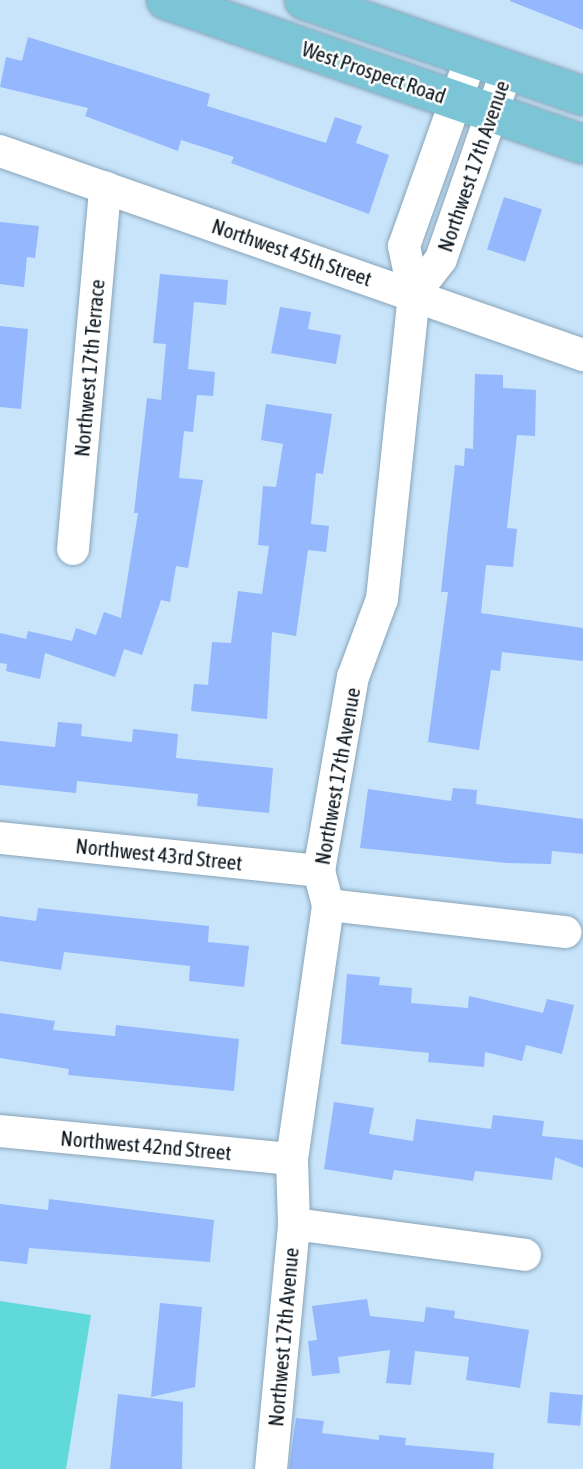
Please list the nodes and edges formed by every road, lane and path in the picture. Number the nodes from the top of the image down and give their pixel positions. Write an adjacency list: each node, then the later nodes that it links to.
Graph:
1 (166, 0): 6 (main road, West Prospect Road)
2 (304, 0): 3 (main road)
3 (471, 58): 4 (main road); 6 (street, Northwest 17th Avenue)
4 (507, 70): 5 (main road); 7 (street, Northwest 17th Avenue)
5 (583, 96)
6 (456, 100): 7 (main road, West Prospect Road); 11 (street, Northwest 17th Avenue)
7 (492, 113): 8 (main road, West Prospect Road); 11 (street, Northwest 17th Avenue)
8 (583, 144)
9 (0, 150): 10 (street, Northwest 45th Street)
10 (104, 187): 11 (street, Northwest 45th Street); 13 (street, Northwest 17th Terrace)
11 (414, 294): 12 (street, Northwest 45th Street); 15 (street, Northwest 17th Avenue)
12 (583, 355)
13 (73, 549)
14 (0, 838): 15 (street, Northwest 43rd Street)
15 (319, 871): 16 (street, Northwest 17th Avenue)
16 (328, 905): 17 (street); 19 (street, Northwest 17th Avenue)
17 (565, 932)
18 (0, 1131): 19 (street, Northwest 42nd Street)
19 (292, 1159): 20 (street, Northwest 17th Avenue)
20 (294, 1224): 21 (street); 22 (street, Northwest 17th Avenue)
21 (524, 1255)
22 (271, 1469)

